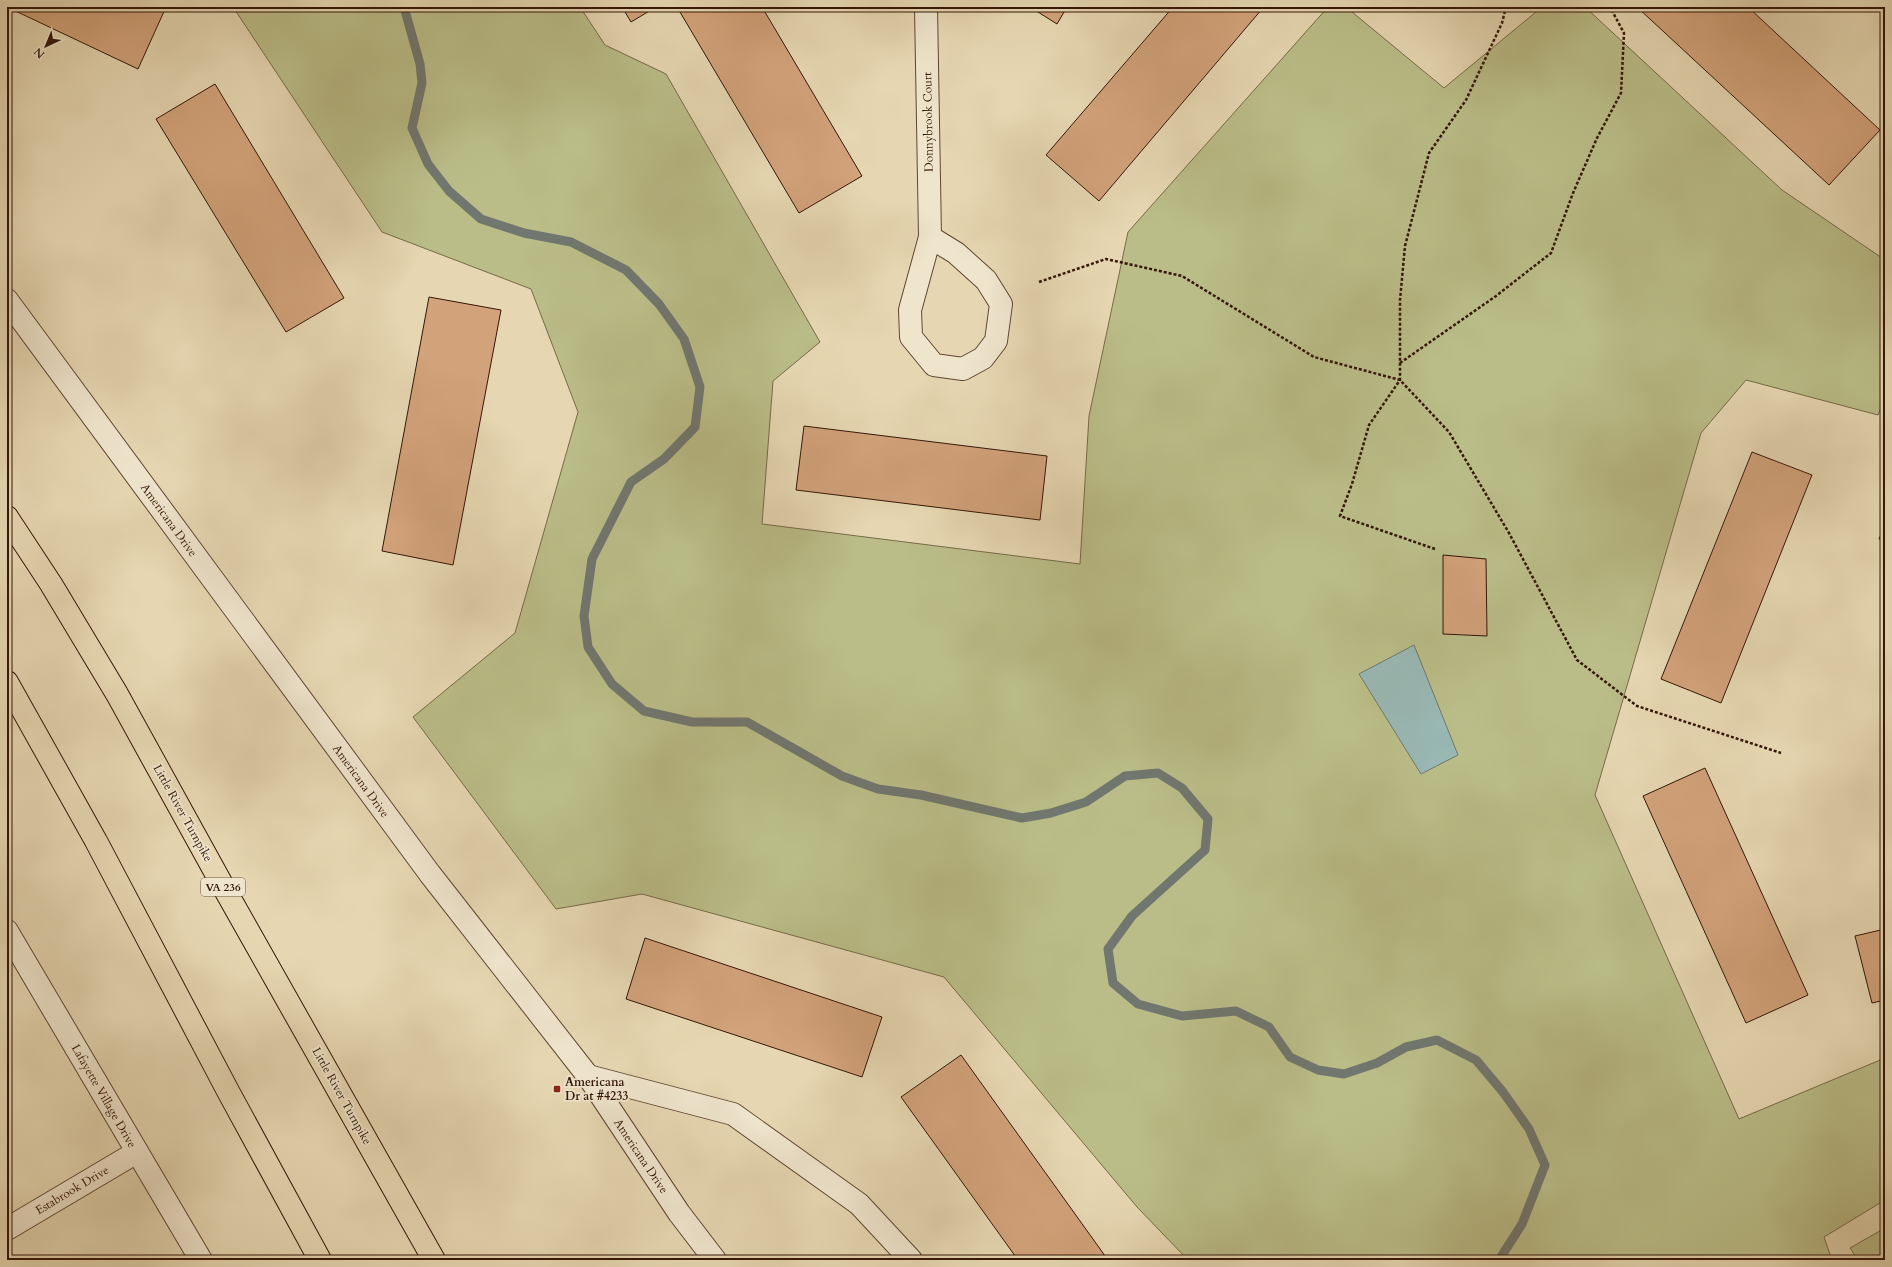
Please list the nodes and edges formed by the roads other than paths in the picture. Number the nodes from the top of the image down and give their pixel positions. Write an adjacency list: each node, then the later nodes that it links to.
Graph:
1 (926, 7): 2 (street, Donnybrook Court)
2 (930, 237): 2 (street, Donnybrook Court)
3 (7, 300): 7 (street, Americana Drive)
4 (7, 517): 12 (main road, Little River Turnpike / VA 236)
5 (7, 682): 11 (main road)
6 (7, 931): 8 (street, Lafayette Village Drive)
7 (588, 1076): 13 (street, Americana Drive); 14 (street)
8 (137, 1152): 9 (street, Estabrook Drive); 10 (street, Lafayette Village Drive)
9 (7, 1228)
10 (201, 1260)
11 (320, 1260)
12 (434, 1260)
13 (715, 1260)
14 (911, 1260)

